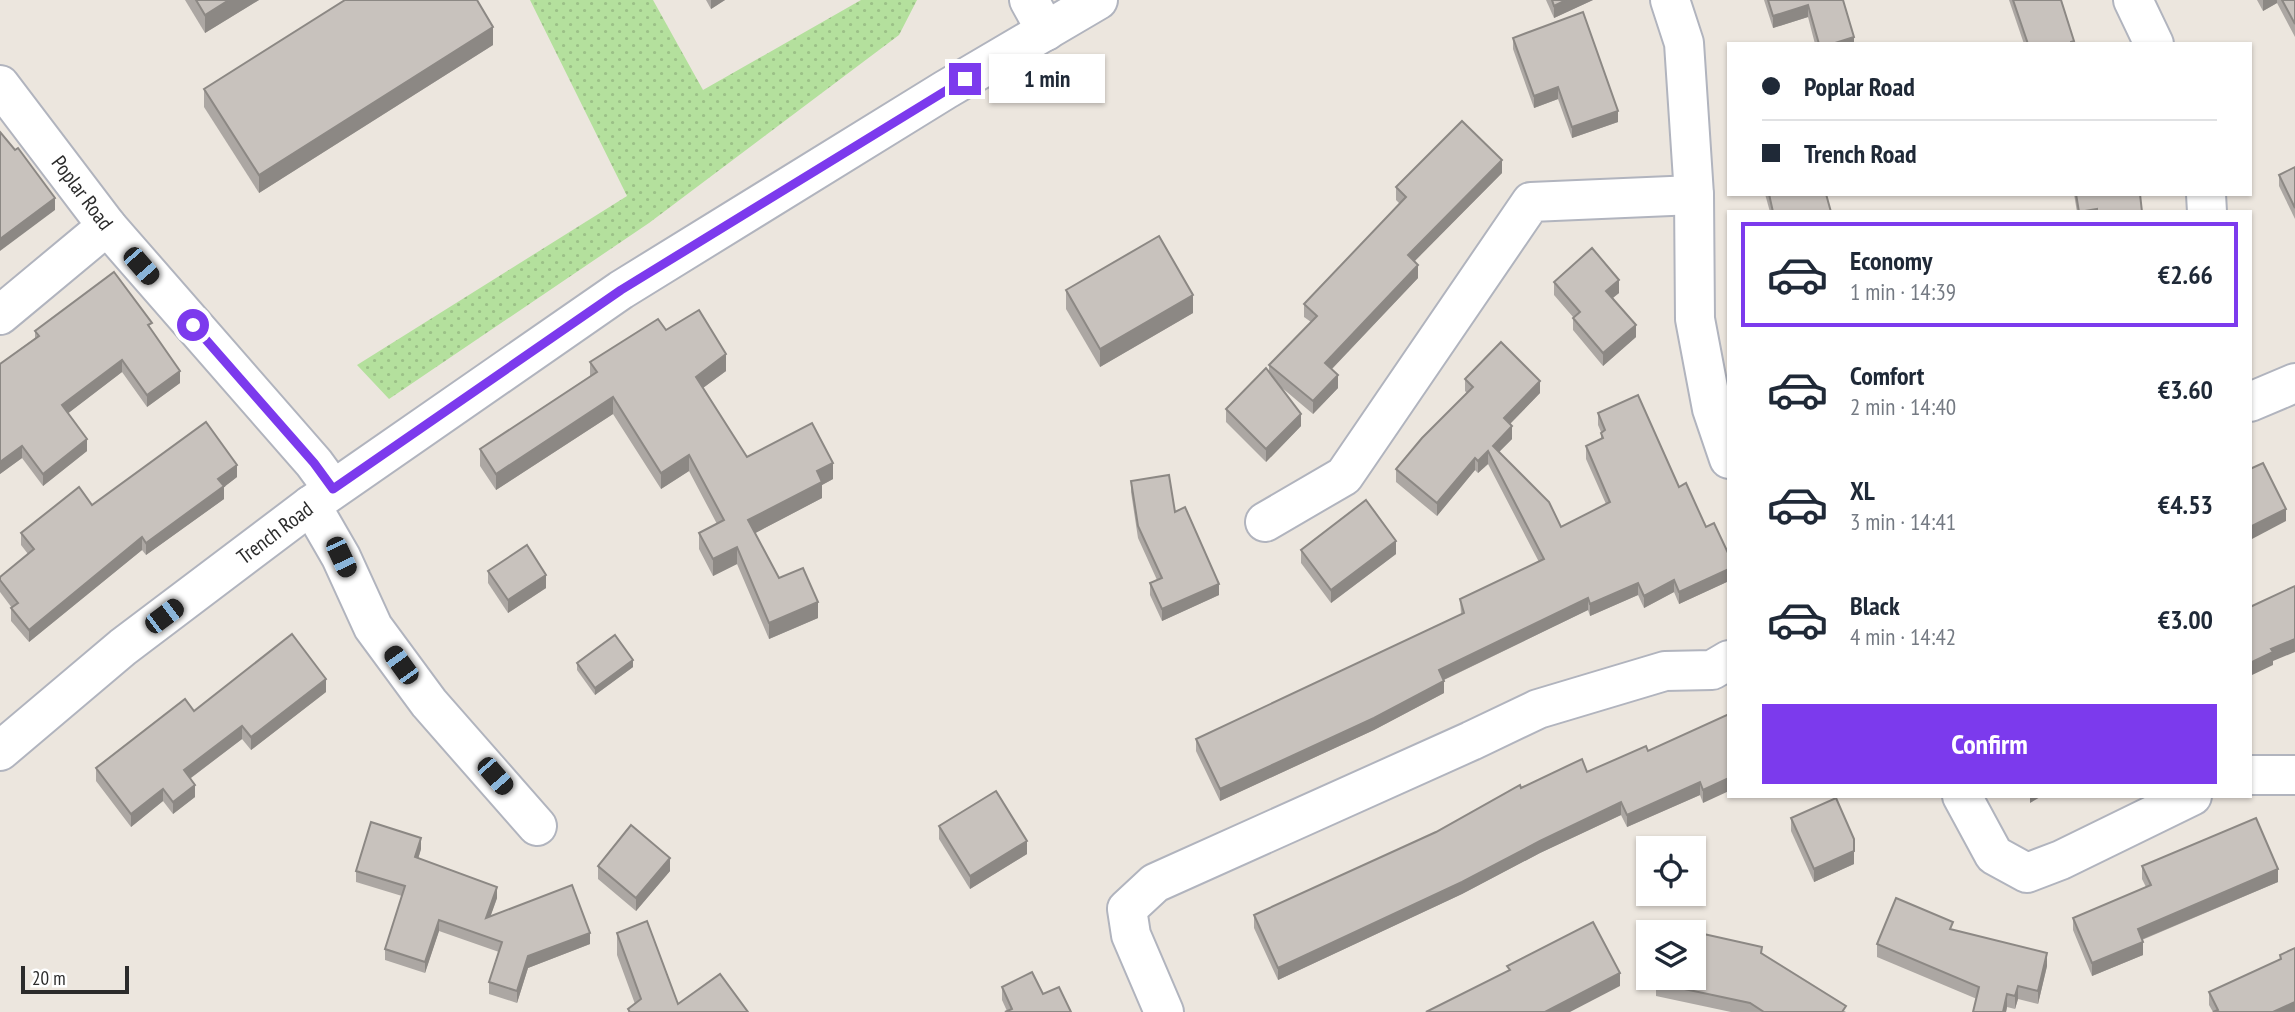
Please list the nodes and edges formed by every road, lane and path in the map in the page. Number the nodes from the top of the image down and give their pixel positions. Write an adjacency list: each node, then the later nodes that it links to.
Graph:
1 (1098, 0): 4 (street, Trench Road)
2 (1670, 0): 7 (street)
3 (2133, 0): 5 (street)
4 (1037, 16): 14 (street, Trench Road)
5 (2153, 42)
6 (0, 85): 8 (street, Poplar Road)
7 (1695, 195): 12 (street); 15 (street)
8 (107, 226): 9 (street); 14 (street, Poplar Road)
9 (0, 315)
10 (2295, 383): 11 (street)
11 (2252, 399)
12 (1721, 409): 13 (street)
13 (1727, 446)
14 (322, 497): 17 (street, Trench Road); 22 (street, Poplar Road)
15 (1265, 522)
16 (1727, 661): 23 (street)
17 (0, 751)
18 (2252, 775): 19 (street)
19 (2295, 775)
20 (1963, 798): 21 (street)
21 (2188, 798)
22 (537, 826)
23 (1164, 1012)

